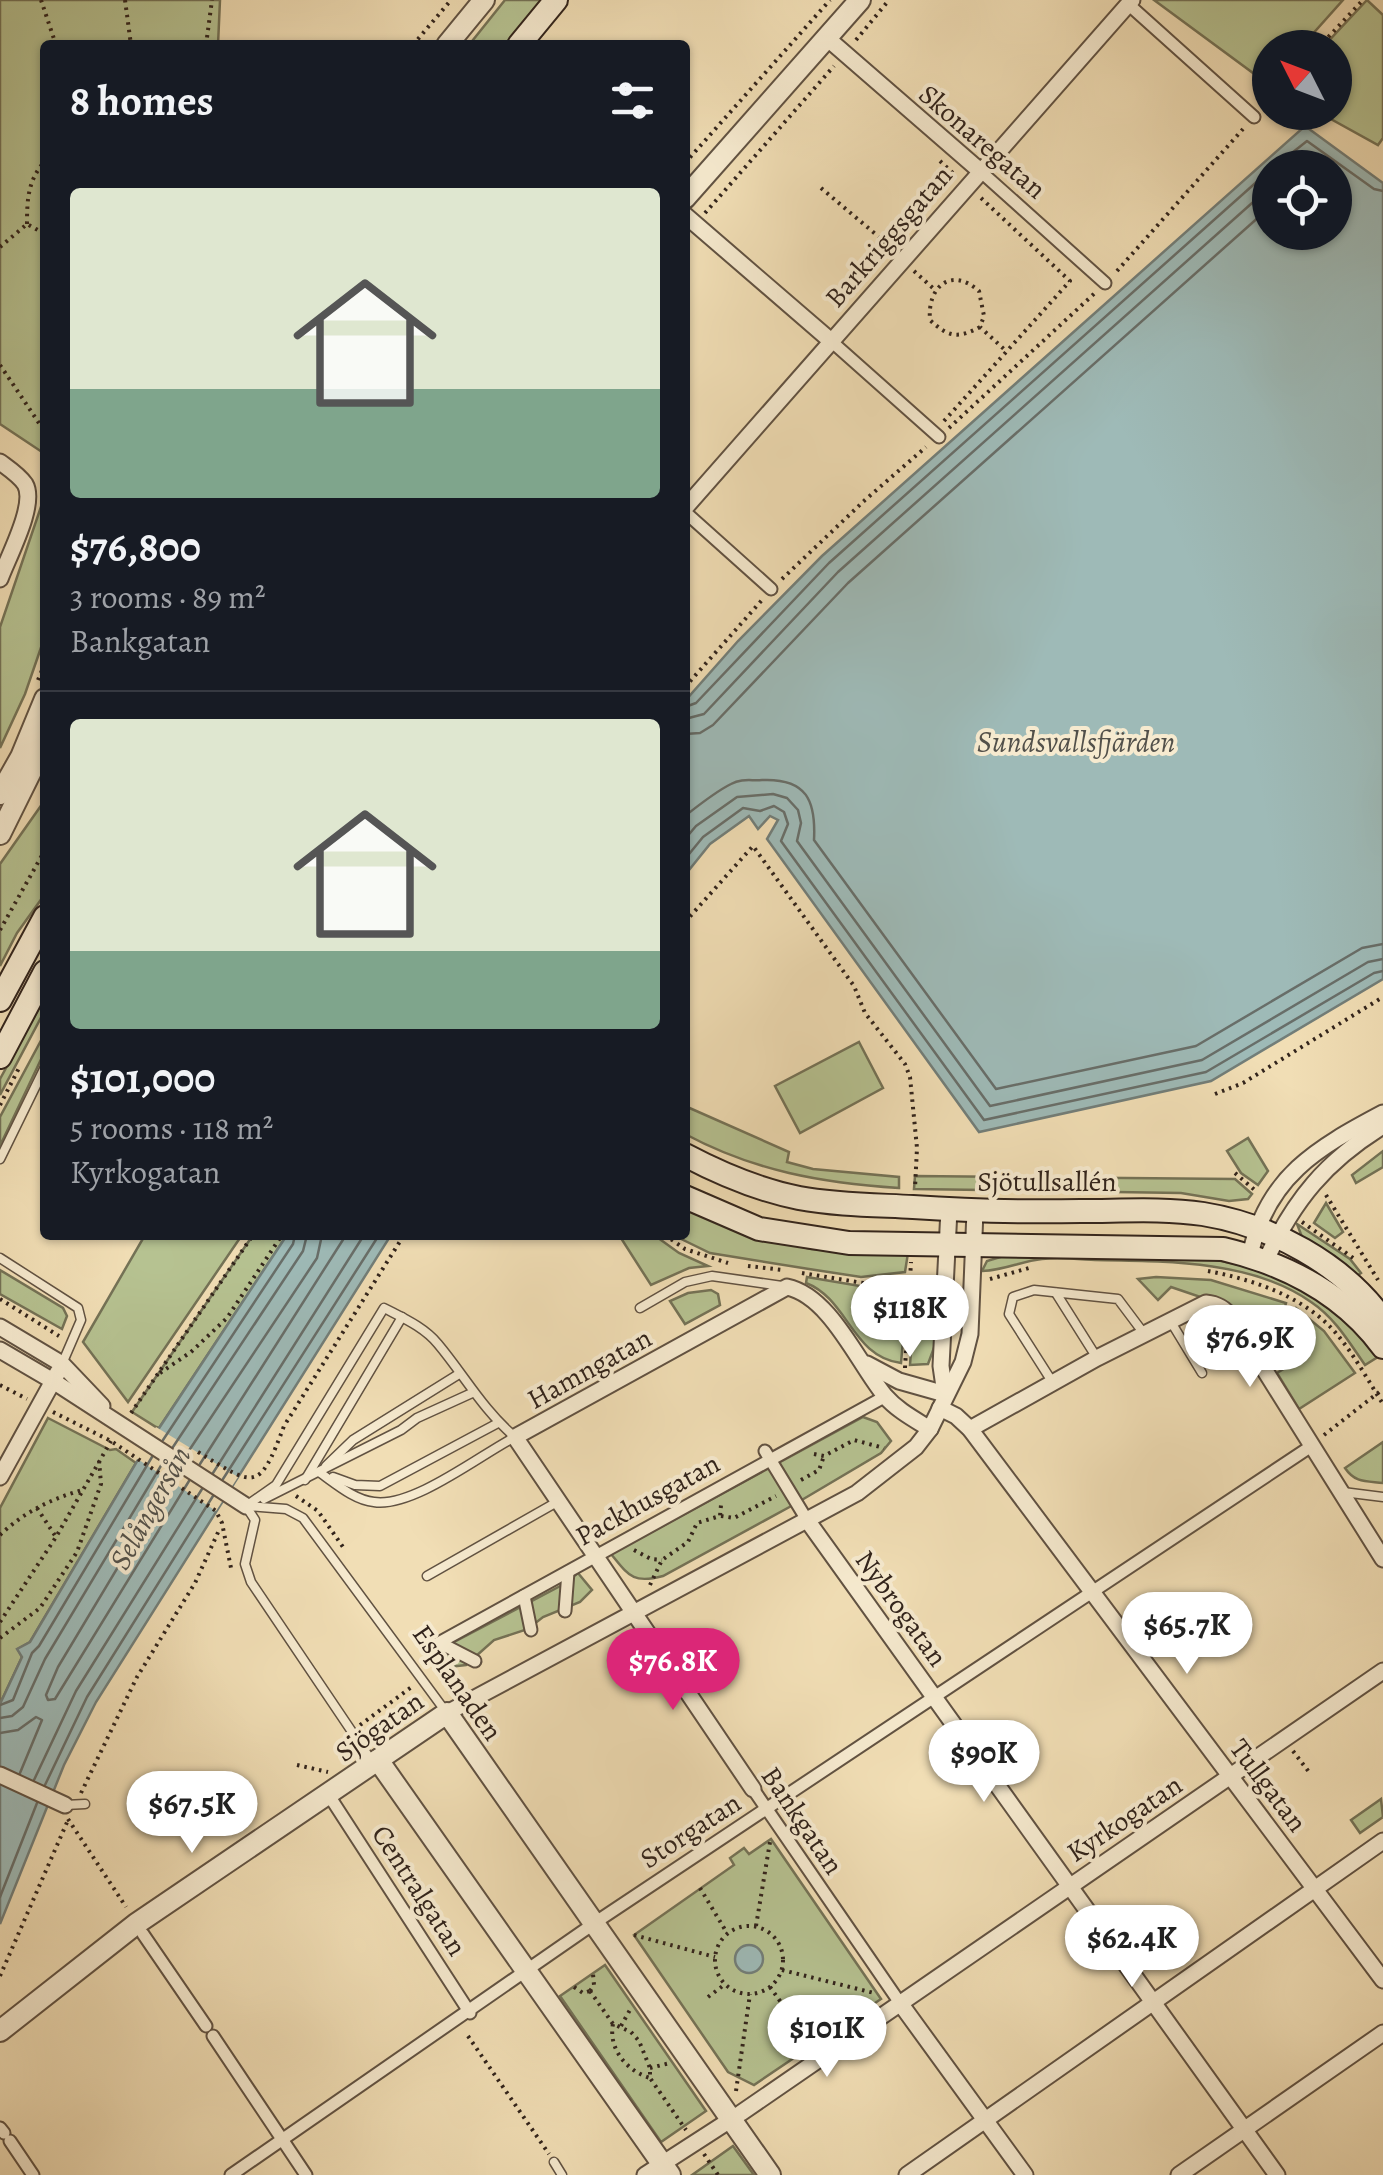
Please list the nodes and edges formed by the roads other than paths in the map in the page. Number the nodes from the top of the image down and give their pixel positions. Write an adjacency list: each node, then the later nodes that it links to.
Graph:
1 (484, 0): 7 (street)
2 (556, 0): 8 (main road)
3 (570, 0): 9 (main road)
4 (860, 0): 6 (street)
5 (1128, 2): 10 (street); 11 (street, Barkriggsgatan)
6 (827, 38): 11 (street, Skonaregatan); 12 (street)
7 (451, 40)
8 (523, 40)
9 (537, 40)
10 (1252, 115)
11 (979, 170): 14 (street, Skonaregatan); 15 (street, Barkriggsgatan)
12 (690, 192)
13 (690, 219): 15 (street)
14 (1105, 284)
15 (831, 341): 16 (street); 18 (street, Barkriggsgatan)
16 (939, 437)
17 (0, 462): 20 (street)
18 (690, 504)
19 (690, 515): 21 (street)
20 (0, 578)
21 (771, 590)
22 (40, 711): 24 (street)
23 (40, 753): 25 (street)
24 (0, 794)
25 (0, 834)
26 (40, 926): 28 (main road)
27 (40, 984): 29 (main road)
28 (0, 1000)
29 (0, 1057)
30 (40, 1077): 34 (lane)
31 (1383, 1114): 38 (street)
32 (1383, 1126): 38 (street)
33 (690, 1157): 36 (main road, Sjötullsallén)
34 (0, 1159)
35 (690, 1199): 39 (main road)
36 (950, 1210): 37 (main road, Sjötullsallén); 39 (street, Sjögatan)
37 (974, 1211): 38 (main road, Sjötullsallén); 40 (street, Sjögatan)
38 (1266, 1233): 42 (street); 47 (main road, Sjötullsallén)
39 (946, 1243): 40 (main road); 62 (street, Sjögatan)
40 (973, 1244): 42 (main road); 62 (street, Sjögatan)
41 (0, 1258): 55 (lane)
42 (1258, 1258): 51 (main road)
43 (787, 1287): 45 (lane); 53 (street); 67 (street, Hamngatan)
44 (1056, 1293): 50 (lane); 54 (lane); 59 (lane)
45 (640, 1308)
46 (402, 1318): 57 (lane); 72 (lane); 76 (lane)
47 (1383, 1320)
48 (1171, 1322): 50 (street); 56 (lane); 68 (street)
49 (0, 1327): 55 (street)
50 (1145, 1336): 54 (street)
51 (1383, 1347)
52 (0, 1350): 58 (street)
53 (859, 1358): 61 (street); 62 (street)
54 (1097, 1358): 59 (street)
55 (62, 1364): 58 (street); 64 (street)
56 (1202, 1372)
57 (459, 1374): 60 (lane); 70 (lane)
58 (53, 1381): 64 (street); 71 (street)
59 (1053, 1383): 66 (street)
60 (472, 1392): 63 (lane); 70 (lane)
61 (886, 1396): 65 (street); 69 (street, Packhusgatan)
62 (942, 1401): 65 (street, Sjögatan); 66 (street)
63 (498, 1422): 67 (lane); 70 (lane)
64 (122, 1427): 76 (street)
65 (930, 1429): 77 (street, Sjögatan)
66 (970, 1429): 82 (street, Tullgatan)
67 (515, 1437): 70 (lane, Hamngatan); 75 (street, Bankgatan)
68 (1314, 1445): 73 (street); 82 (street, Storgatan)
69 (767, 1455): 77 (street, Nybrogatan); 78 (street, Packhusgatan)
70 (319, 1472): 72 (lane)
71 (0, 1477)
72 (305, 1480): 76 (lane)
73 (1342, 1492): 74 (lane); 79 (street)
74 (1383, 1497)
75 (557, 1502): 78 (street, Bankgatan); 81 (lane)
76 (246, 1506): 90 (lane, Esplanaden); 91 (lane)
77 (807, 1520): 85 (street, Sjögatan); 89 (street, Nybrogatan)
78 (594, 1557): 80 (street, Packhusgatan); 85 (street, Bankgatan)
79 (1383, 1559)
80 (568, 1572): 83 (street, Packhusgatan); 84 (street)
81 (427, 1576)
82 (1092, 1591): 89 (street, Storgatan); 93 (street, Tullgatan)
83 (524, 1596): 86 (street); 87 (street, Packhusgatan)
84 (565, 1611)
85 (632, 1612): 90 (street, Sjögatan); 94 (street, Bankgatan)
86 (531, 1630)
87 (475, 1661)
88 (1383, 1670): 93 (street, Kyrkogatan)
89 (936, 1698): 97 (street, Storgatan); 99 (street, Nybrogatan)
90 (447, 1713): 91 (street, Sjögatan); 101 (street, Esplanaden)
91 (376, 1762): 95 (street, Sjögatan); 103 (street)
92 (0, 1775): 96 (street)
93 (1231, 1776): 99 (street, Kyrkogatan); 100 (street, Tullgatan)
94 (753, 1789): 97 (street, Bankgatan)
95 (328, 1794): 102 (street, Sjögatan); 107 (street, Centralgatan)
96 (72, 1808)
97 (767, 1810): 101 (street, Storgatan); 106 (street, Bankgatan)
98 (1383, 1841): 100 (street)
99 (1070, 1886): 105 (street, Nybrogatan); 106 (street, Kyrkogatan)
100 (1315, 1889): 104 (street, Tullgatan); 105 (street)
101 (594, 1924): 103 (street, Storgatan); 110 (street, Esplanaden)
102 (140, 1929): 108 (street, Sjögatan); 114 (street)
103 (526, 1973): 107 (street, Storgatan); 116 (street)
104 (1383, 1980)
105 (1154, 2002): 111 (street); 112 (street, Nybrogatan)
106 (900, 2003): 110 (street, Kyrkogatan); 111 (street, Bankgatan)
107 (470, 2013): 114 (street, Storgatan)
108 (0, 2031)
109 (1383, 2033): 112 (street)
110 (731, 2119): 116 (street, Kyrkogatan); 121 (street, Esplanaden)
111 (985, 2120): 122 (street); 123 (street, Bankgatan)
112 (1244, 2129): 124 (street); 125 (street, Nybrogatan)
113 (4, 2134): 117 (street)
114 (283, 2140): 118 (street, Storgatan); 119 (street)
115 (554, 2162): 120 (lane)
116 (660, 2171)
117 (33, 2175)
118 (231, 2175)
119 (306, 2175)
120 (562, 2175)
121 (770, 2175)
122 (907, 2175)
123 (1025, 2175)
124 (1179, 2175)
125 (1277, 2175)

